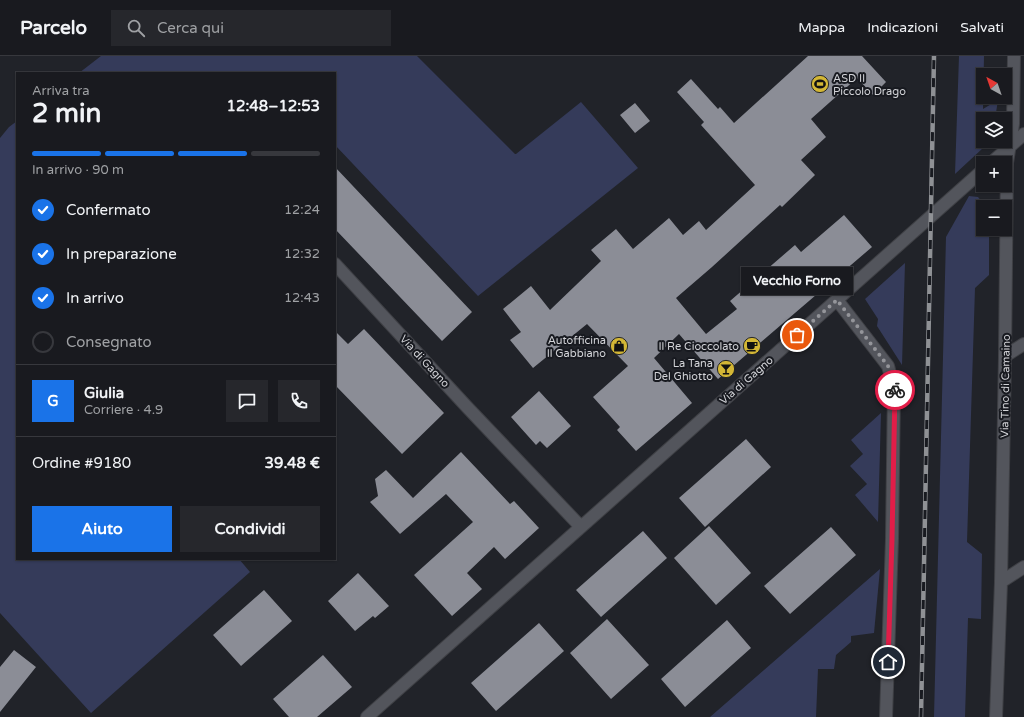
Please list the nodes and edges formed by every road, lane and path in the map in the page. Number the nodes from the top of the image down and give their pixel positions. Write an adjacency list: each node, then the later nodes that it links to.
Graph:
1 (1014, 56): 2 (street, Via Tino di Camaino)
2 (1012, 131)
3 (1024, 134): 4 (street)
4 (1012, 143)
5 (1007, 148): 7 (street)
6 (1010, 148): 12 (street, Via Tino di Camaino)
7 (998, 156)
8 (976, 176): 10 (street, Via di Gagno)
9 (336, 265): 13 (street, Via di Gagno)
10 (837, 300): 13 (street, Via di Gagno); 17 (street)
11 (1024, 344): 12 (street)
12 (1006, 356): 15 (street, Via Tino di Camaino)
13 (581, 527): 16 (street, Via di Gagno)
14 (1024, 567): 15 (street)
15 (1001, 582): 18 (street, Via Tino di Camaino)
16 (367, 717)
17 (886, 717)
18 (996, 717)

